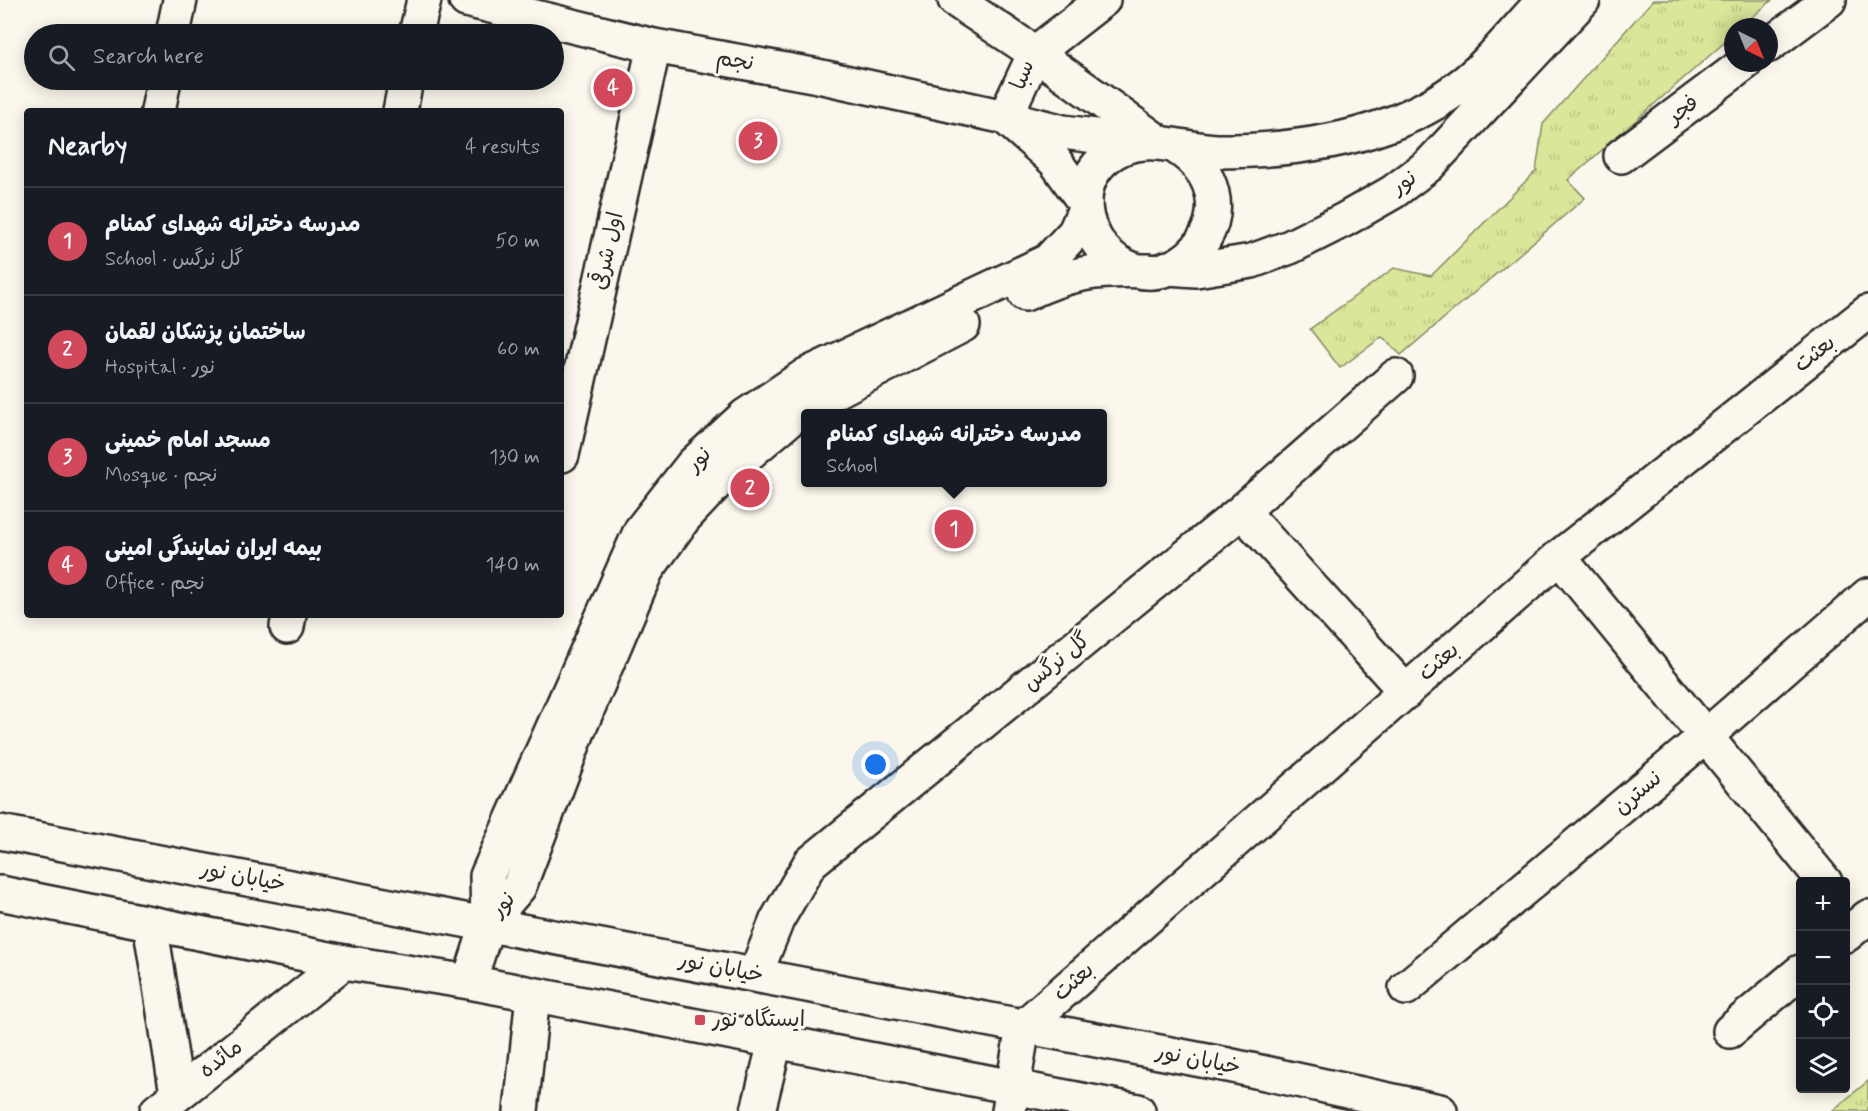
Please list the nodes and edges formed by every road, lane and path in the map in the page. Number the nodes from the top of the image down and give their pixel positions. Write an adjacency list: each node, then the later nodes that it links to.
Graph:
1 (180, 0): 9 (main road)
2 (424, 0): 10 (main road)
3 (466, 0): 12 (main road, نجم)
4 (955, 0): 13 (main road, سبا)
5 (1103, 0): 13 (main road)
6 (1544, 0): 20 (main road)
7 (1583, 0): 23 (main road, نور)
8 (1829, 0): 11 (main road)
9 (175, 24)
10 (418, 24)
11 (1778, 38)
12 (654, 46): 19 (main road, نجم); 28 (main road, اول شرقی)
13 (1035, 53): 19 (main road, سبا); 20 (main road)
14 (1733, 72): 21 (main road, فجر)
15 (162, 90): 17 (main road)
16 (404, 90): 18 (main road)
17 (159, 108)
18 (401, 108)
19 (1005, 117): 20 (main road, نجم); 22 (main road)
20 (1159, 143): 22 (main road); 23 (main road)
21 (1621, 156)
22 (1085, 207): 23 (main road); 38 (main road, نور)
23 (1158, 269): 26 (main road, نور)
24 (1868, 312): 30 (main road, بعثت)
25 (1396, 376): 29 (main road, گل نرگس)
26 (804, 409)
27 (801, 411): 38 (main road, نور)
28 (564, 446)
29 (1242, 511): 32 (main road); 40 (main road, گل نرگس)
30 (1559, 556): 32 (main road, بعثت); 33 (main road)
31 (1868, 595): 33 (main road, نسترن)
32 (1406, 692): 45 (main road, بعثت)
33 (1706, 736): 35 (main road); 43 (main road, نسترن)
34 (0, 832): 38 (main road, خیابان نور)
35 (1821, 877)
36 (0, 893): 37 (main road)
37 (150, 923): 39 (main road); 49 (main road, مائده)
38 (488, 923): 40 (main road, خیابان نور); 42 (main road)
39 (344, 962): 42 (main road); 49 (main road, مائده)
40 (755, 975): 45 (main road, خیابان نور)
41 (1796, 975): 46 (main road)
42 (469, 982): 44 (main road)
43 (1406, 988)
44 (533, 995): 47 (main road); 50 (main road)
45 (1023, 1027): 48 (main road); 53 (main road, خیابان نور)
46 (1730, 1031)
47 (775, 1042): 48 (main road); 51 (main road)
48 (1012, 1100): 52 (main road)
49 (167, 1102)
50 (521, 1111)
51 (758, 1111)
52 (1138, 1111)
53 (1440, 1111)

